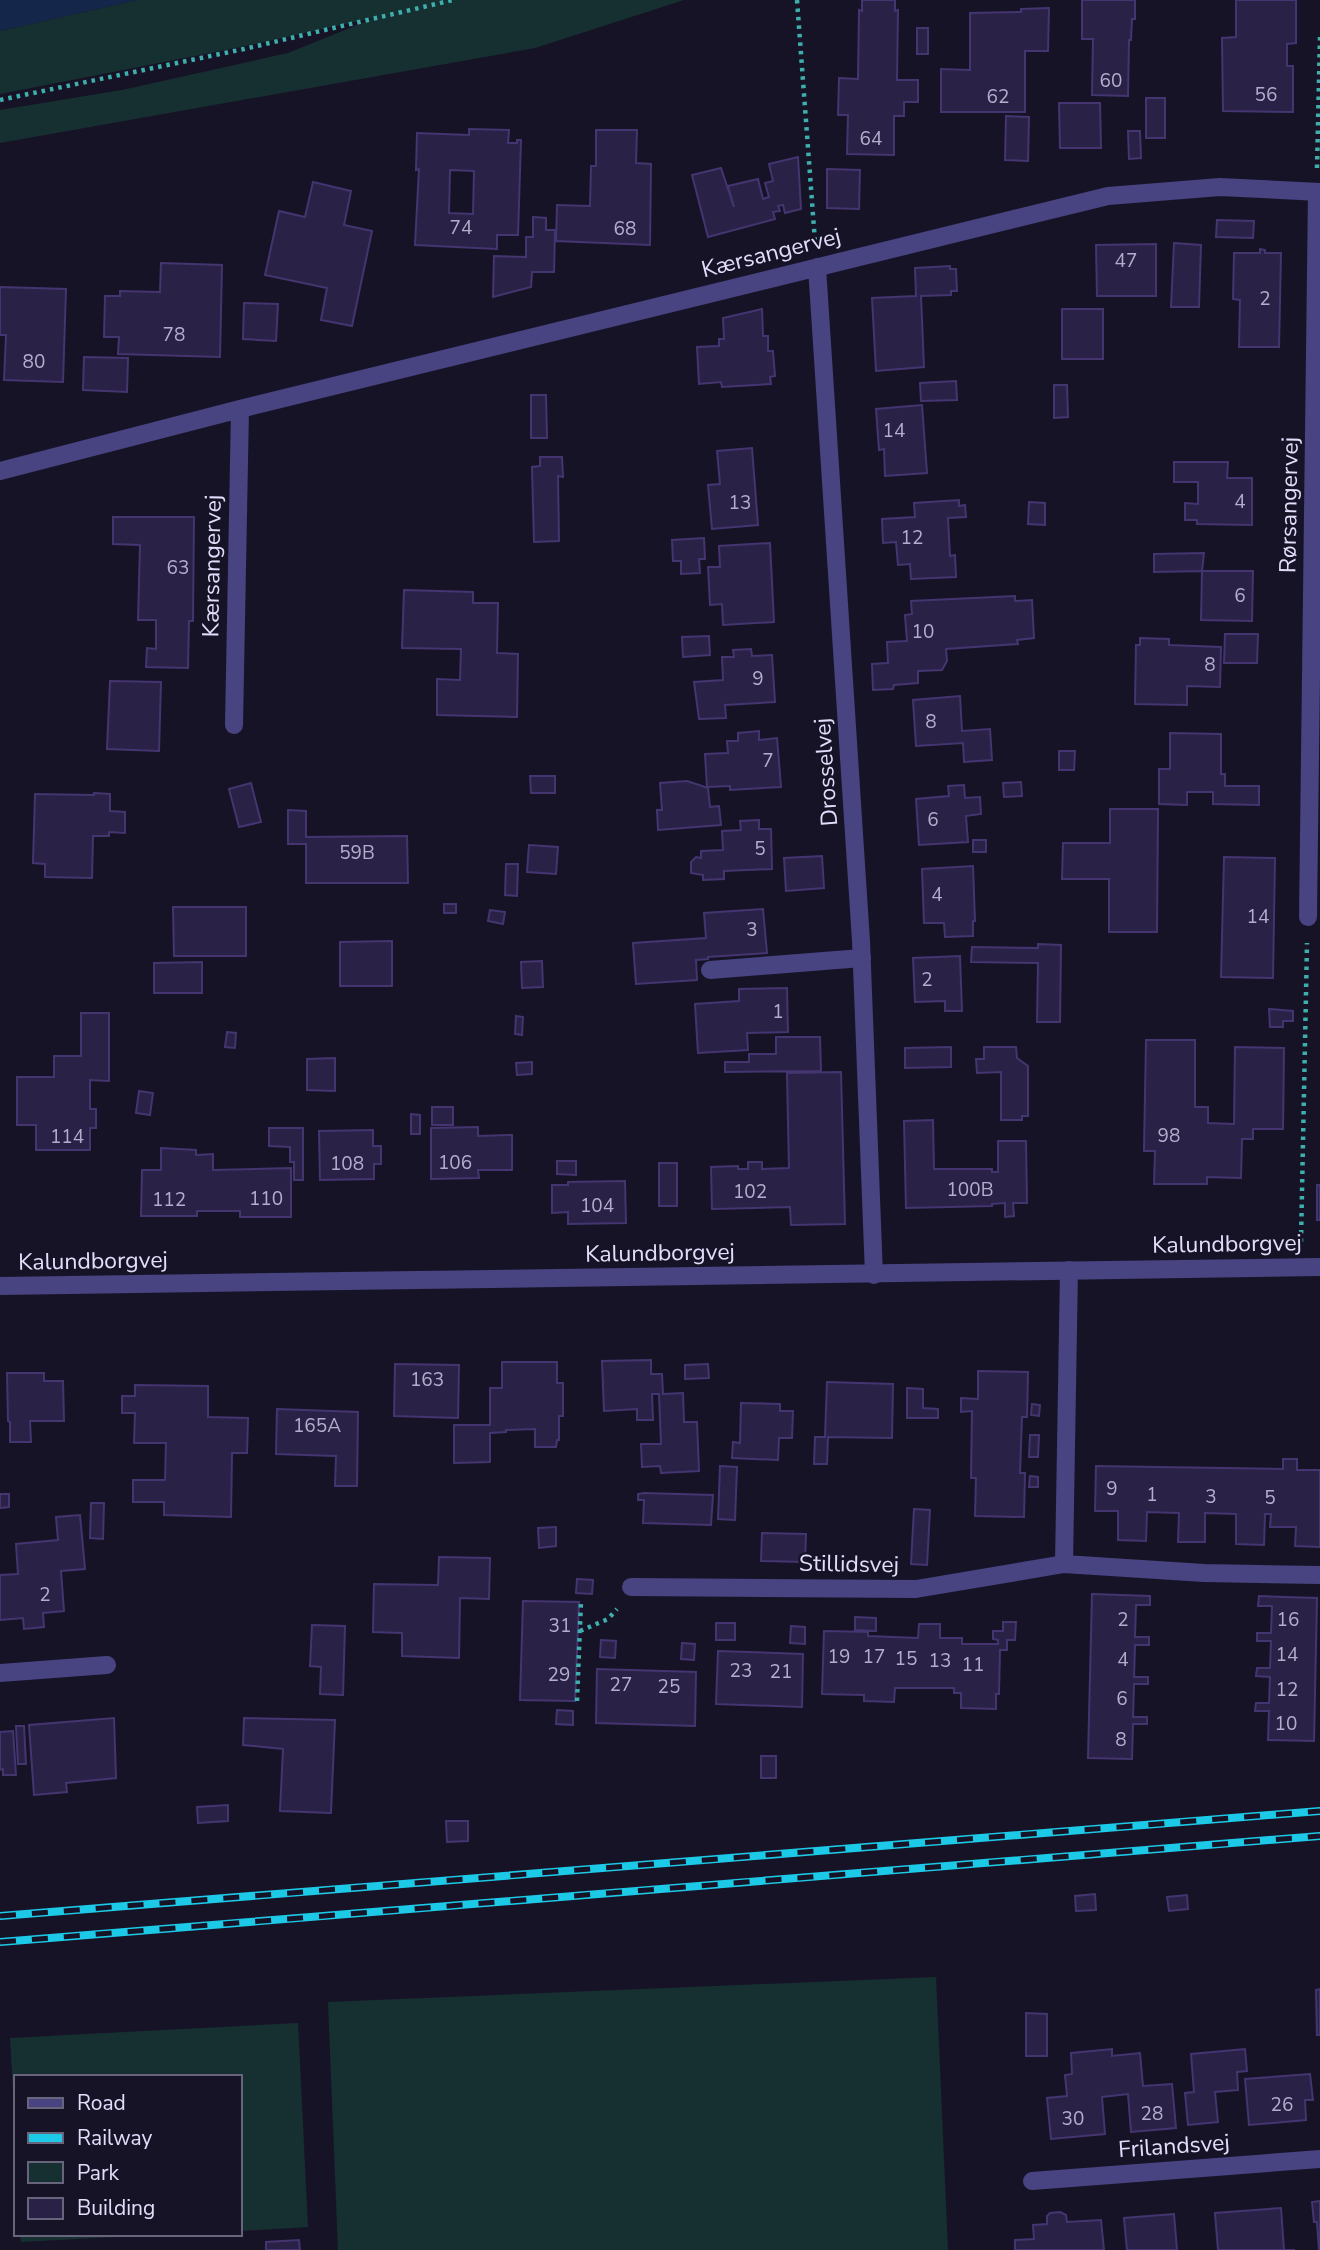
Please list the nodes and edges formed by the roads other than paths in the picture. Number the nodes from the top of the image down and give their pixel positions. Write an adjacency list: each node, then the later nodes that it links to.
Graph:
1 (1318, 192): 2 (street, Kærsangervej); 6 (street, Rørsangervej)
2 (817, 267): 3 (street, Kærsangervej); 7 (street, Drosselvej)
3 (240, 409): 4 (street, Kærsangervej); 5 (street, Kærsangervej)
4 (0, 471)
5 (234, 725)
6 (1308, 917)
7 (862, 958): 8 (street); 11 (street, Drosselvej)
8 (710, 971)
9 (1320, 1267): 10 (street, Kalundborgvej)
10 (1069, 1270): 11 (street, Kalundborgvej); 13 (street)
11 (874, 1275): 12 (street, Kalundborgvej)
12 (0, 1286)
13 (1065, 1564): 14 (street, Stillidsvej); 15 (street, Stillidsvej)
14 (1320, 1575)
15 (631, 1587)
16 (107, 1665): 17 (street)
17 (0, 1674)
18 (1320, 2160): 19 (street, Frilandsvej)
19 (1032, 2181)

